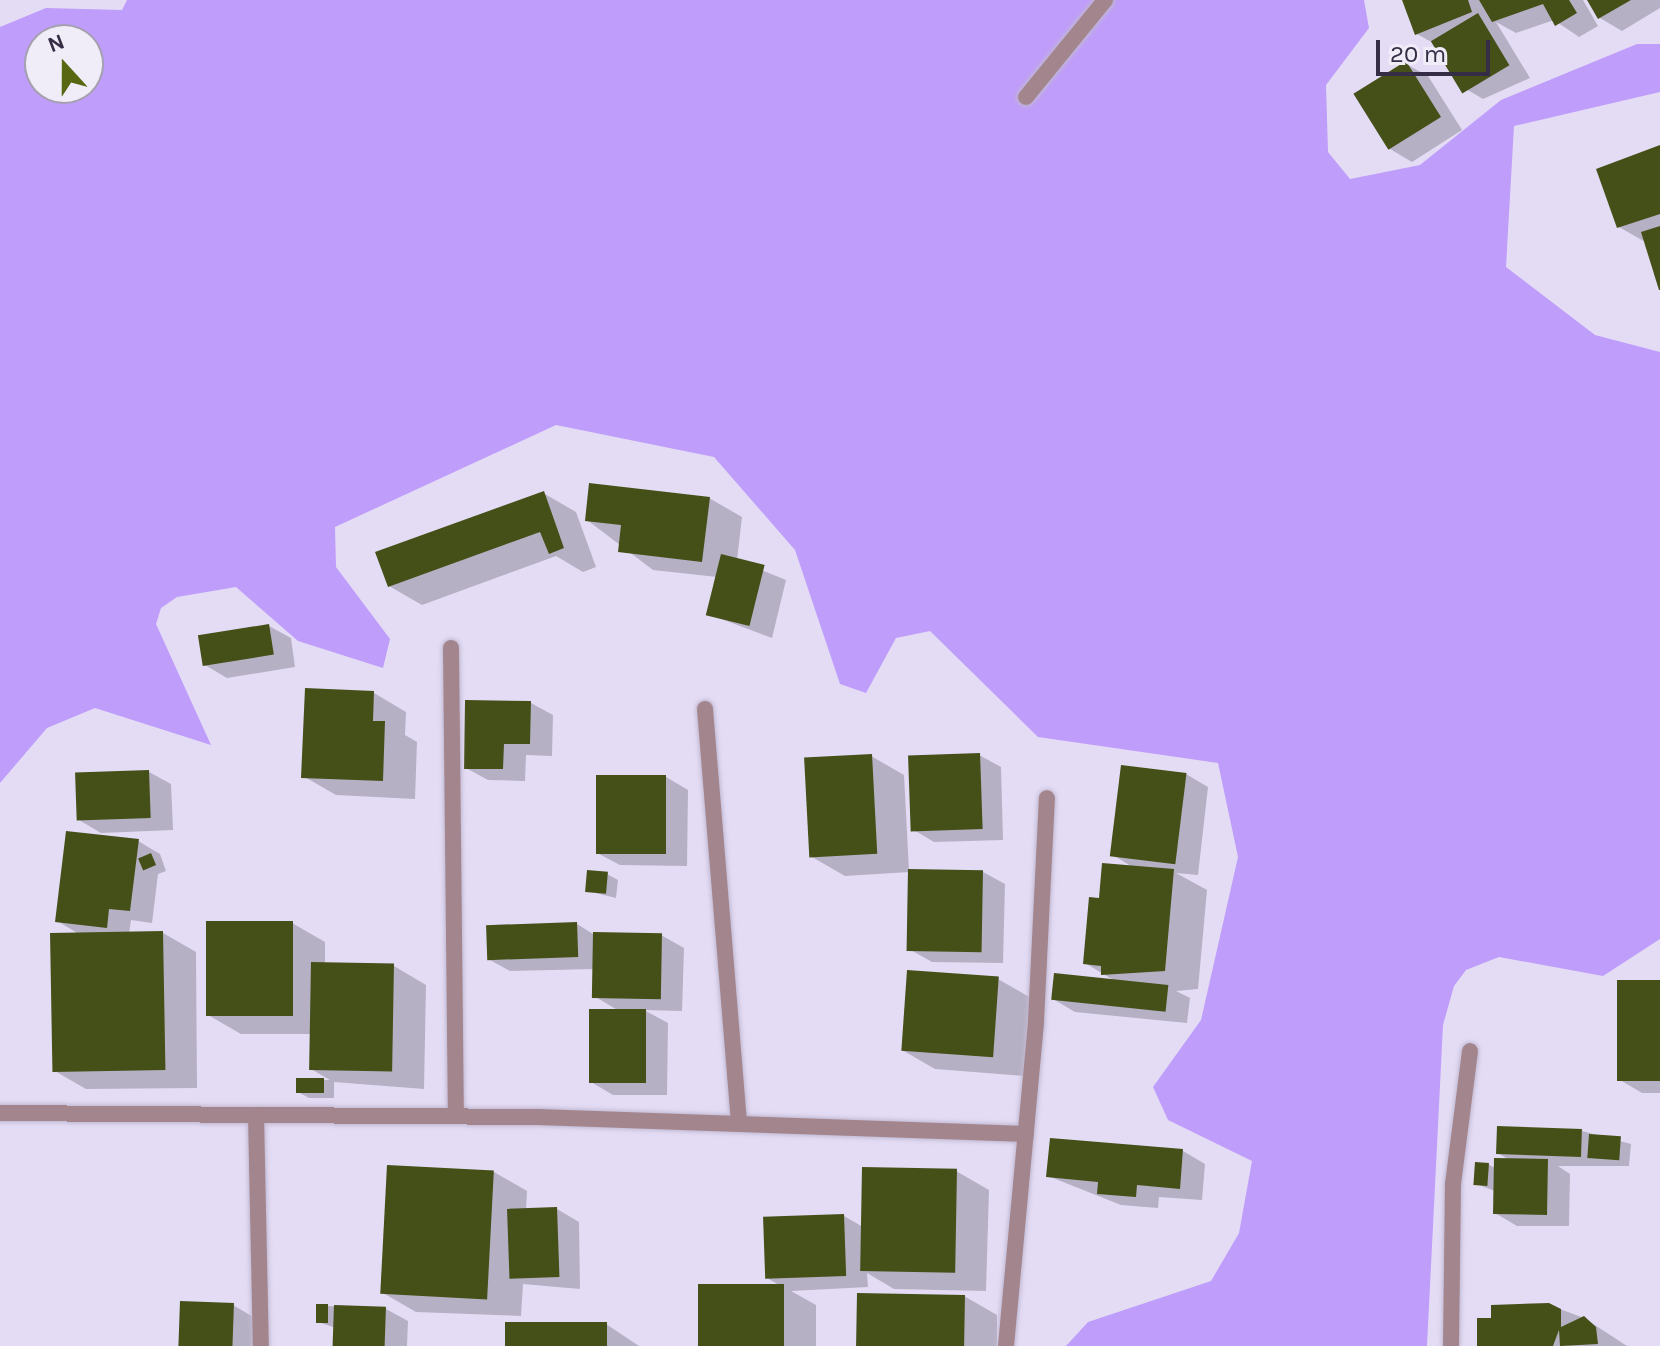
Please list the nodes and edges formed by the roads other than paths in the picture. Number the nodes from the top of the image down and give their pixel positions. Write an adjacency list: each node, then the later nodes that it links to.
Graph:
1 (1105, 0): 2 (street)
2 (1026, 97)
3 (451, 648): 9 (street)
4 (705, 709): 10 (street)
5 (1047, 798): 11 (street)
6 (1470, 1051): 14 (street)
7 (0, 1113): 8 (street)
8 (256, 1115): 9 (street); 12 (street)
9 (456, 1116): 10 (street)
10 (739, 1124): 11 (street)
11 (1026, 1134): 13 (street)
12 (261, 1346)
13 (1006, 1346)
14 (1451, 1346)

